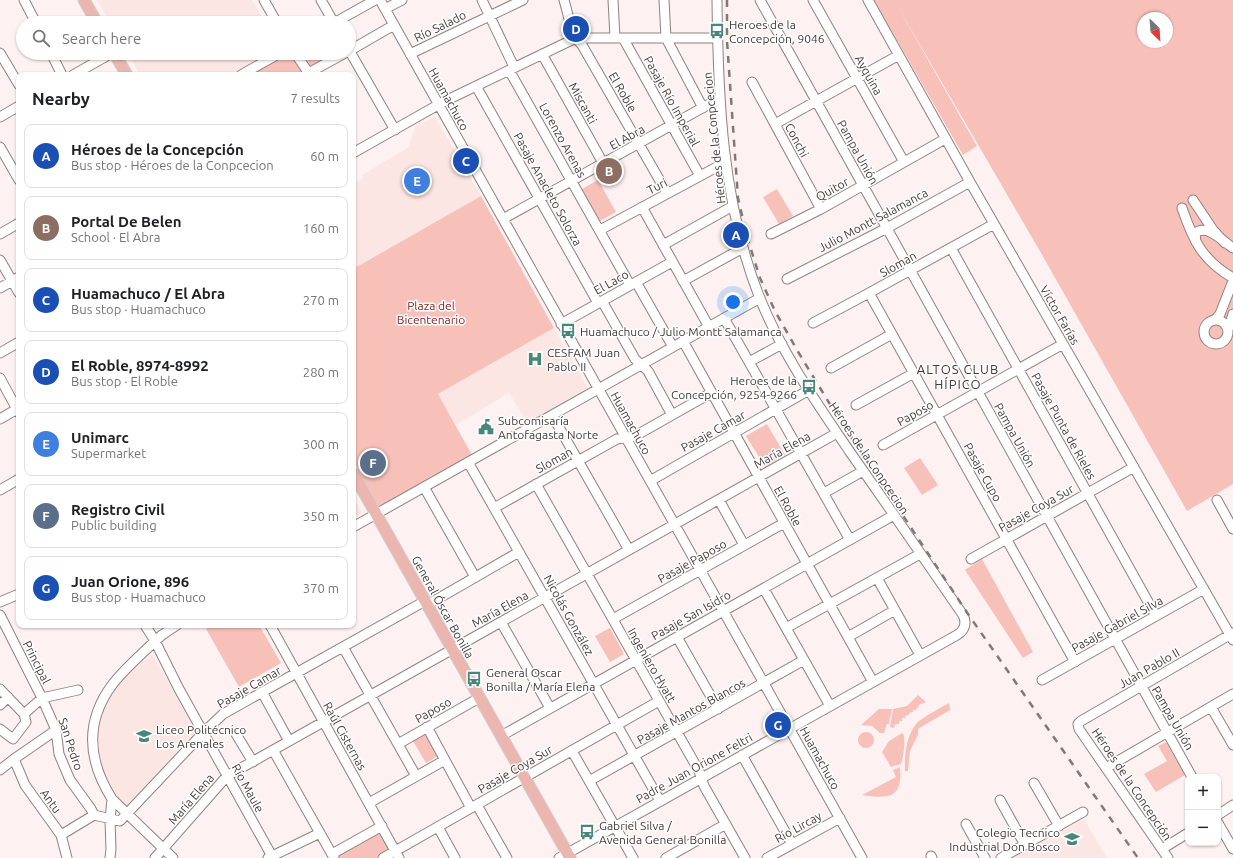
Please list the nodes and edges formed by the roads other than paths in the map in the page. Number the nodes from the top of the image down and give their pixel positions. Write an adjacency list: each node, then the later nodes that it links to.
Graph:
1 (24, 0): 18 (street)
2 (84, 0): 19 (main road)
3 (264, 0): 20 (street)
4 (321, 0): 21 (street)
5 (375, 0): 22 (street)
6 (380, 0): 17 (street, Huamachuco)
7 (402, 0): 17 (street)
8 (482, 0): 23 (street, Lorenzo Arenas)
9 (523, 0): 23 (street, Río Salado)
10 (564, 0): 25 (street, El Roble)
11 (613, 0): 26 (street, Pasaje Río Imperial)
12 (664, 0): 27 (street)
13 (717, 0): 28 (street)
14 (760, 0): 53 (street, Pampa Unión)
15 (814, 0): 48 (street, Ayquina)
16 (868, 0): 33 (street, Víctor Farías)
17 (385, 9): 24 (street, Huamachuco)
18 (32, 16)
19 (93, 16)
20 (273, 16)
21 (330, 16)
22 (346, 16)
23 (489, 16): 31 (street, Río Salado); 41 (street, Lorenzo Arenas)
24 (394, 25): 29 (street); 31 (street, Huamachuco)
25 (576, 38): 26 (street); 32 (street); 62 (street, El Roble)
26 (619, 38): 27 (street); 59 (street, Pasaje Río Imperial)
27 (666, 38): 28 (street); 56 (street)
28 (717, 38): 52 (street, Héroes de la Conpcecion)
29 (356, 46)
30 (0, 53): 49 (street)
31 (410, 54): 54 (street, Huamachuco)
32 (542, 54): 41 (street); 68 (street, Miscanti)
33 (899, 56): 48 (street); 61 (street, Víctor Farías)
34 (54, 60): 42 (street)
35 (100, 60): 43 (street)
36 (117, 60): 44 (main road)
37 (268, 60): 45 (street)
38 (299, 60): 46 (street)
39 (333, 60): 47 (street)
40 (355, 60): 60 (street)
41 (512, 68): 51 (street); 72 (street, Lorenzo Arenas)
42 (60, 72)
43 (78, 72)
44 (125, 72)
45 (248, 72)
46 (307, 72)
47 (312, 72)
48 (857, 79): 53 (street); 67 (street, Ayquina)
49 (16, 80)
50 (752, 82): 58 (street, Conchi)
51 (476, 86): 54 (street); 76 (street, Pasaje Anacleto Solorza)
52 (720, 98): 56 (street, El Abra); 66 (street, Héroes de la Conpcecion)
53 (816, 101): 58 (street); 74 (street, Pampa Unión)
54 (439, 105): 60 (street); 82 (street, Huamachuco)
55 (16, 108): 57 (street)
56 (703, 108): 59 (street, El Abra)
57 (0, 117)
58 (775, 124): 81 (street, Conchi)
59 (672, 125): 62 (street, El Abra); 71 (street, Pasaje Río Imperial)
60 (395, 130): 64 (street)
61 (946, 139): 67 (street, Quitor); 73 (street, Víctor Farías)
62 (639, 144): 68 (street, El Abra); 75 (street, El Roble)
63 (0, 147): 69 (street)
64 (356, 150)
65 (16, 162): 69 (street)
66 (726, 162): 71 (street, Turi); 78 (street, Héroes de la Conpcecion)
67 (904, 162): 74 (street, Quitor)
68 (603, 163): 72 (street, El Abra)
69 (11, 165): 70 (street)
70 (16, 174)
71 (700, 176): 75 (street, Turi)
72 (572, 181): 76 (street, El Abra); 86 (street, Lorenzo Arenas)
73 (970, 182): 83 (street, Víctor Farías); 85 (street, Julio Montt Salamanca)
74 (863, 185): 81 (street, Quitor); 85 (street, Pampa Unión)
75 (667, 193): 79 (street, Turi)
76 (540, 199): 82 (street, El Abra); 105 (street, Pasaje Anacleto Solorza)
77 (1193, 200): 91 (street)
78 (733, 206): 90 (street); 92 (street, Héroes de la Conpcecion)
79 (642, 207): 86 (street, Turi); 90 (street)
80 (1182, 208): 89 (street)
81 (821, 209): 88 (street, Quitor)
82 (503, 219): 110 (street, Huamachuco)
83 (994, 224): 93 (street, Sloman); 117 (street, Víctor Farías)
84 (16, 225): 87 (street)
85 (887, 228): 96 (street, Pampa Unión); 98 (street, Julio Montt Salamanca)
86 (600, 230): 101 (street, Lorenzo Arenas)
87 (0, 234)
88 (771, 234)
89 (1196, 242): 91 (street); 99 (street)
90 (663, 245): 95 (street)
91 (1229, 246)
92 (743, 248): 100 (street); 104 (street, Héroes de la Conpcecion)
93 (951, 248): 96 (street, Sloman); 123 (street, Pasaje Punta de Rieles)
94 (0, 260): 97 (street)
95 (672, 262): 100 (street); 101 (street, El Laco)
96 (910, 270): 103 (street, Sloman); 128 (street, Pampa Unión)
97 (16, 279): 102 (street)
98 (787, 279)
99 (1233, 280): 108 (street)
100 (683, 281): 111 (street)
101 (633, 284): 105 (street, El Laco); 118 (street, Lorenzo Arenas)
102 (0, 288)
103 (870, 294): 109 (street, Sloman); 113 (street, Pasaje Cupo)
104 (760, 298): 107 (street); 116 (street, Héroes de la Conpcecion)
105 (600, 302): 110 (street, El Laco); 121 (street, Pasaje Anacleto Solorza)
106 (1233, 314): 112 (street)
107 (724, 318): 111 (street); 120 (street)
108 (1215, 320): 112 (street); 112 (street)
109 (813, 323)
110 (562, 324): 126 (street, Huamachuco)
111 (709, 327): 114 (street)
112 (1228, 330)
113 (892, 334): 122 (street); 124 (street, Pasaje Cupo)
114 (683, 342): 118 (street); 129 (street, El Roble)
115 (16, 344): 119 (street)
116 (782, 344): 120 (street); 127 (street, Héroes de la Conpcecion)
117 (1063, 344): 123 (street, Paposo); 145 (street, Víctor Farías)
118 (673, 347): 121 (street)
119 (0, 353)
120 (750, 362): 132 (street)
121 (641, 365): 126 (street); 136 (street, Pasaje Anacleto Solorza)
122 (831, 368)
123 (1018, 369): 128 (street, Paposo); 155 (street, Pasaje Punta de Rieles)
124 (914, 373): 130 (street); 134 (street, Pasaje Cupo)
125 (0, 378): 131 (street)
126 (598, 389): 135 (street); 140 (street, Huamachuco)
127 (809, 390): 132 (street, Pasaje Camar); 139 (street, Héroes de la Conpcecion)
128 (978, 392): 134 (street, Paposo); 161 (street, Pampa Unión)
129 (711, 393): 136 (street, Sloman); 138 (street, El Roble)
130 (856, 405)
131 (16, 407)
132 (776, 409): 138 (street, Pasaje Camar); 142 (street)
133 (16, 412): 137 (street)
134 (937, 414): 141 (street, Paposo); 167 (street, Pasaje Cupo)
135 (552, 415): 143 (street); 144 (street)
136 (672, 415): 140 (street, Sloman)
137 (0, 419)
138 (734, 433): 147 (street, El Roble); 150 (street, Pasaje Camar)
139 (837, 433): 142 (street, María Elena); 146 (street, Héroes de la Conpcecion)
140 (626, 438): 143 (street, Sloman); 150 (street, Huamachuco)
141 (883, 445)
142 (801, 453): 147 (street, María Elena); 154 (street)
143 (578, 461): 151 (street, Sloman); 170 (street)
144 (468, 462): 152 (street); 158 (street, Nicolás González)
145 (1134, 467): 155 (street, Pasaje Coya Sur); 180 (street, Víctor Farías)
146 (863, 471): 154 (street); 160 (street, Héroes de la Conpcecion)
147 (759, 477): 156 (street, María Elena); 163 (street, El Roble)
148 (356, 478): 159 (main road, General Óscar Bonilla)
149 (16, 481): 153 (street)
150 (650, 481): 164 (street, Huamachuco)
151 (536, 484): 158 (street, Sloman); 176 (street, Ingeniero Hyatt)
152 (424, 487): 159 (street); 177 (street)
153 (0, 490)
154 (824, 492): 168 (street)
155 (1088, 493): 161 (street, Pasaje Coya Sur); 189 (street, Pasaje Punta de Rieles)
156 (719, 500): 164 (street, María Elena); 169 (street)
157 (1217, 500): 162 (street)
158 (494, 508): 171 (street, Nicolás González)
159 (376, 514): 165 (street); 184 (main road, General Óscar Bonilla)
160 (894, 516): 168 (street, Pasaje San Isidro); 172 (street, Héroes de la Conpcecion)
161 (1046, 516): 167 (street, Pasaje Coya Sur); 200 (street, Pampa Unión)
162 (1230, 516): 166 (street)
163 (784, 523): 169 (street, Pasaje Paposo); 174 (street, El Roble)
164 (675, 524): 170 (street, María Elena); 175 (street, Huamachuco)
165 (356, 525)
166 (1233, 529)
167 (1006, 539): 173 (street, Pasaje Coya Sur); 207 (street, Pasaje Cupo)
168 (850, 540): 174 (street, Pasaje San Isidro)
169 (744, 545): 175 (street, Pasaje Paposo)
170 (629, 550): 176 (street, María Elena)
171 (519, 552): 177 (street, Pasaje Camar); 182 (street, Nicolás González)
172 (920, 554): 178 (street); 192 (street, Héroes de la Conpcecion)
173 (971, 559)
174 (807, 564): 179 (street, Pasaje San Isidro); 185 (street, El Roble)
175 (700, 570): 187 (street, Huamachuco); 190 (street, Pasaje Paposo)
176 (587, 574): 182 (street, María Elena); 190 (street, Ingeniero Hyatt)
177 (475, 577): 184 (street, Pasaje Camar)
178 (877, 578): 185 (street); 186 (street)
179 (764, 588): 187 (street, Pasaje San Isidro); 196 (street)
180 (1204, 589): 189 (street, Pasaje Gabriel Silva); 197 (street, Víctor Farías)
181 (16, 595): 183 (street)
182 (545, 598): 191 (street, María Elena); 212 (street, Nicolás González)
183 (0, 602)
184 (426, 603): 202 (street, Pasaje Camar); 203 (main road, General Óscar Bonilla)
185 (830, 604): 196 (street); 199 (street, El Roble)
186 (895, 610): 199 (street); 204 (street)
187 (724, 611): 198 (street, Pasaje San Isidro); 211 (street, Huamachuco)
188 (0, 614): 220 (street, Principal)
189 (1156, 616): 200 (street, Pasaje Gabriel Silva)
190 (612, 619): 205 (street, Ingeniero Hyatt)
191 (501, 622): 203 (street, María Elena); 226 (street)
192 (965, 626): 204 (street, Padre Juan Orione Feltri)
193 (147, 628): 201 (street, Río Maule)
194 (173, 628): 201 (street)
195 (272, 628): 208 (street, Raúl Cisternas)
196 (786, 628): 206 (street)
197 (1232, 636): 213 (street, Juan Pablo II)
198 (677, 637): 205 (street, Pasaje San Isidro); 227 (street)
199 (848, 637): 210 (street, El Roble)
200 (1115, 639): 207 (street, Pasaje Gabriel Silva); 213 (street, Pampa Unión)
201 (155, 641): 238 (street, Río Maule); 260 (street)
202 (343, 647): 208 (street, Pasaje Camar); 218 (street)
203 (452, 650): 218 (street, María Elena); 221 (main road, General Óscar Bonilla)
204 (920, 656): 210 (street, Padre Juan Orione Feltri)
205 (636, 660): 212 (street, Pasaje San Isidro); 222 (street, Ingeniero Hyatt)
206 (804, 660): 211 (street, Pasaje Mantos Blancos); 224 (street)
207 (1075, 662): 209 (street, Pasaje Gabriel Silva)
208 (296, 673): 216 (street, Pasaje Camar); 229 (street, Raúl Cisternas)
209 (1042, 680)
210 (873, 682): 224 (street, Padre Juan Orione Feltri)
211 (764, 683): 227 (street, Pasaje Mantos Blancos); 233 (street, Huamachuco)
212 (594, 684): 226 (street, Pasaje San Isidro); 231 (street, Nicolás González)
213 (1141, 686): 230 (street, Juan Pablo II); 237 (street, Pampa Unión)
214 (0, 690): 219 (street)
215 (78, 690): 220 (street)
216 (262, 692): 238 (street, Pasaje Camar); 241 (street)
217 (1233, 694): 225 (street)
218 (371, 696): 229 (street, María Elena); 242 (street)
219 (8, 697): 223 (street); 228 (street)
220 (42, 698): 228 (street); 235 (street, San Pedro)
221 (480, 698): 232 (street, Paposo); 240 (main road, General Óscar Bonilla)
222 (659, 701): 231 (street, Pasaje Coya Sur); 236 (street, Ingeniero Hyatt)
223 (0, 705)
224 (830, 706): 233 (street, Padre Juan Orione Feltri)
225 (1211, 707): 237 (street); 243 (street)
226 (550, 708): 240 (street, Pasaje San Isidro)
227 (718, 709): 236 (street, Pasaje Mantos Blancos)
228 (24, 714): 234 (street)
229 (324, 722): 241 (street, María Elena); 263 (street, Raúl Cisternas)
230 (1078, 724): 251 (street, Héroes de la Concepción)
231 (617, 725): 245 (street, Pasaje Coya Sur); 247 (street, Nicolás González)
232 (427, 727): 242 (street, Paposo); 249 (street)
233 (790, 728): 246 (street, Padre Juan Orione Feltri); 270 (street, Huamachuco)
234 (0, 730)
235 (56, 730): 248 (street); 269 (street, San Pedro)
236 (677, 732): 247 (street, Pasaje Mantos Blancos); 257 (street, Ingeniero Hyatt)
237 (1167, 732): 251 (street); 253 (street, Pampa Unión)
238 (203, 733): 254 (street, Río Maule); 268 (street, Pasaje Camar)
239 (236, 734): 250 (street)
240 (501, 736): 256 (main road, General Óscar Bonilla)
241 (290, 741): 244 (street, María Elena)
242 (398, 744): 255 (street)
243 (1233, 745)
244 (273, 750): 250 (street, María Elena); 279 (street)
245 (572, 750): 256 (street, Pasaje Coya Sur); 258 (street)
246 (742, 755): 257 (street, Padre Juan Orione Feltri); 282 (street)
247 (634, 756): 258 (street, Pasaje Mantos Blancos); 262 (street, Nicolás González)
248 (14, 759): 252 (street); 280 (street, Antu)
249 (445, 760): 255 (street); 265 (street)
250 (253, 762): 254 (street, María Elena)
251 (1106, 768): 286 (street, Héroes de la Concepción)
252 (0, 770)
253 (1190, 774)
254 (227, 776): 284 (street, María Elena); 291 (street, Río Maule)
255 (416, 776): 263 (street)
256 (524, 778): 265 (street, Pasaje Coya Sur); 290 (main road, General Óscar Bonilla)
257 (701, 778): 262 (street, Padre Juan Orione Feltri); 272 (street, Ingeniero Hyatt)
258 (589, 782): 275 (street)
259 (1034, 783): 276 (street)
260 (112, 799): 268 (street); 271 (street)
261 (1000, 800): 283 (street)
262 (660, 801): 275 (street, Padre Juan Orione Feltri)
263 (369, 803): 274 (street, Raúl Cisternas)
264 (1233, 805): 267 (street)
265 (474, 806): 277 (street, Pasaje Coya Sur); 298 (street)
266 (1083, 812): 276 (street)
267 (1221, 813)
268 (128, 814): 271 (street, Pasaje Camar); 284 (street)
269 (94, 815): 271 (street); 280 (street)
270 (840, 818): 282 (street, Río Lircay); 303 (street, Huamachuco)
271 (110, 820): 293 (street)
272 (726, 824): 288 (street); 301 (street, Ingeniero Hyatt)
273 (966, 824): 304 (street)
274 (382, 826): 287 (street, Raúl Cisternas); 289 (street)
275 (615, 826): 290 (street, Padre Juan Orione Feltri); 299 (street)
276 (1059, 826): 283 (street)
277 (438, 827): 287 (street, Pasaje Coya Sur); 297 (street)
278 (1221, 828): 285 (street)
279 (320, 832): 289 (street); 291 (street)
280 (61, 835): 292 (street, Antu)
281 (1185, 835): 286 (street)
282 (792, 844): 302 (street, Río Lircay)
283 (1025, 845): 305 (street)
284 (164, 848): 294 (street, María Elena); 295 (street)
285 (1233, 849)
286 (1162, 850): 306 (street, Héroes de la Concepción)
287 (397, 854): 296 (street, Pasaje Coya Sur)
288 (684, 854): 300 (street)
289 (333, 856)
290 (565, 856)
291 (271, 857)
292 (68, 858)
293 (110, 858)
294 (155, 858)
295 (173, 858)
296 (383, 858)
297 (455, 858)
298 (507, 858)
299 (633, 858)
300 (666, 858)
301 (745, 858)
302 (768, 858)
303 (862, 858)
304 (985, 858)
305 (1001, 858)
306 (1168, 858)

